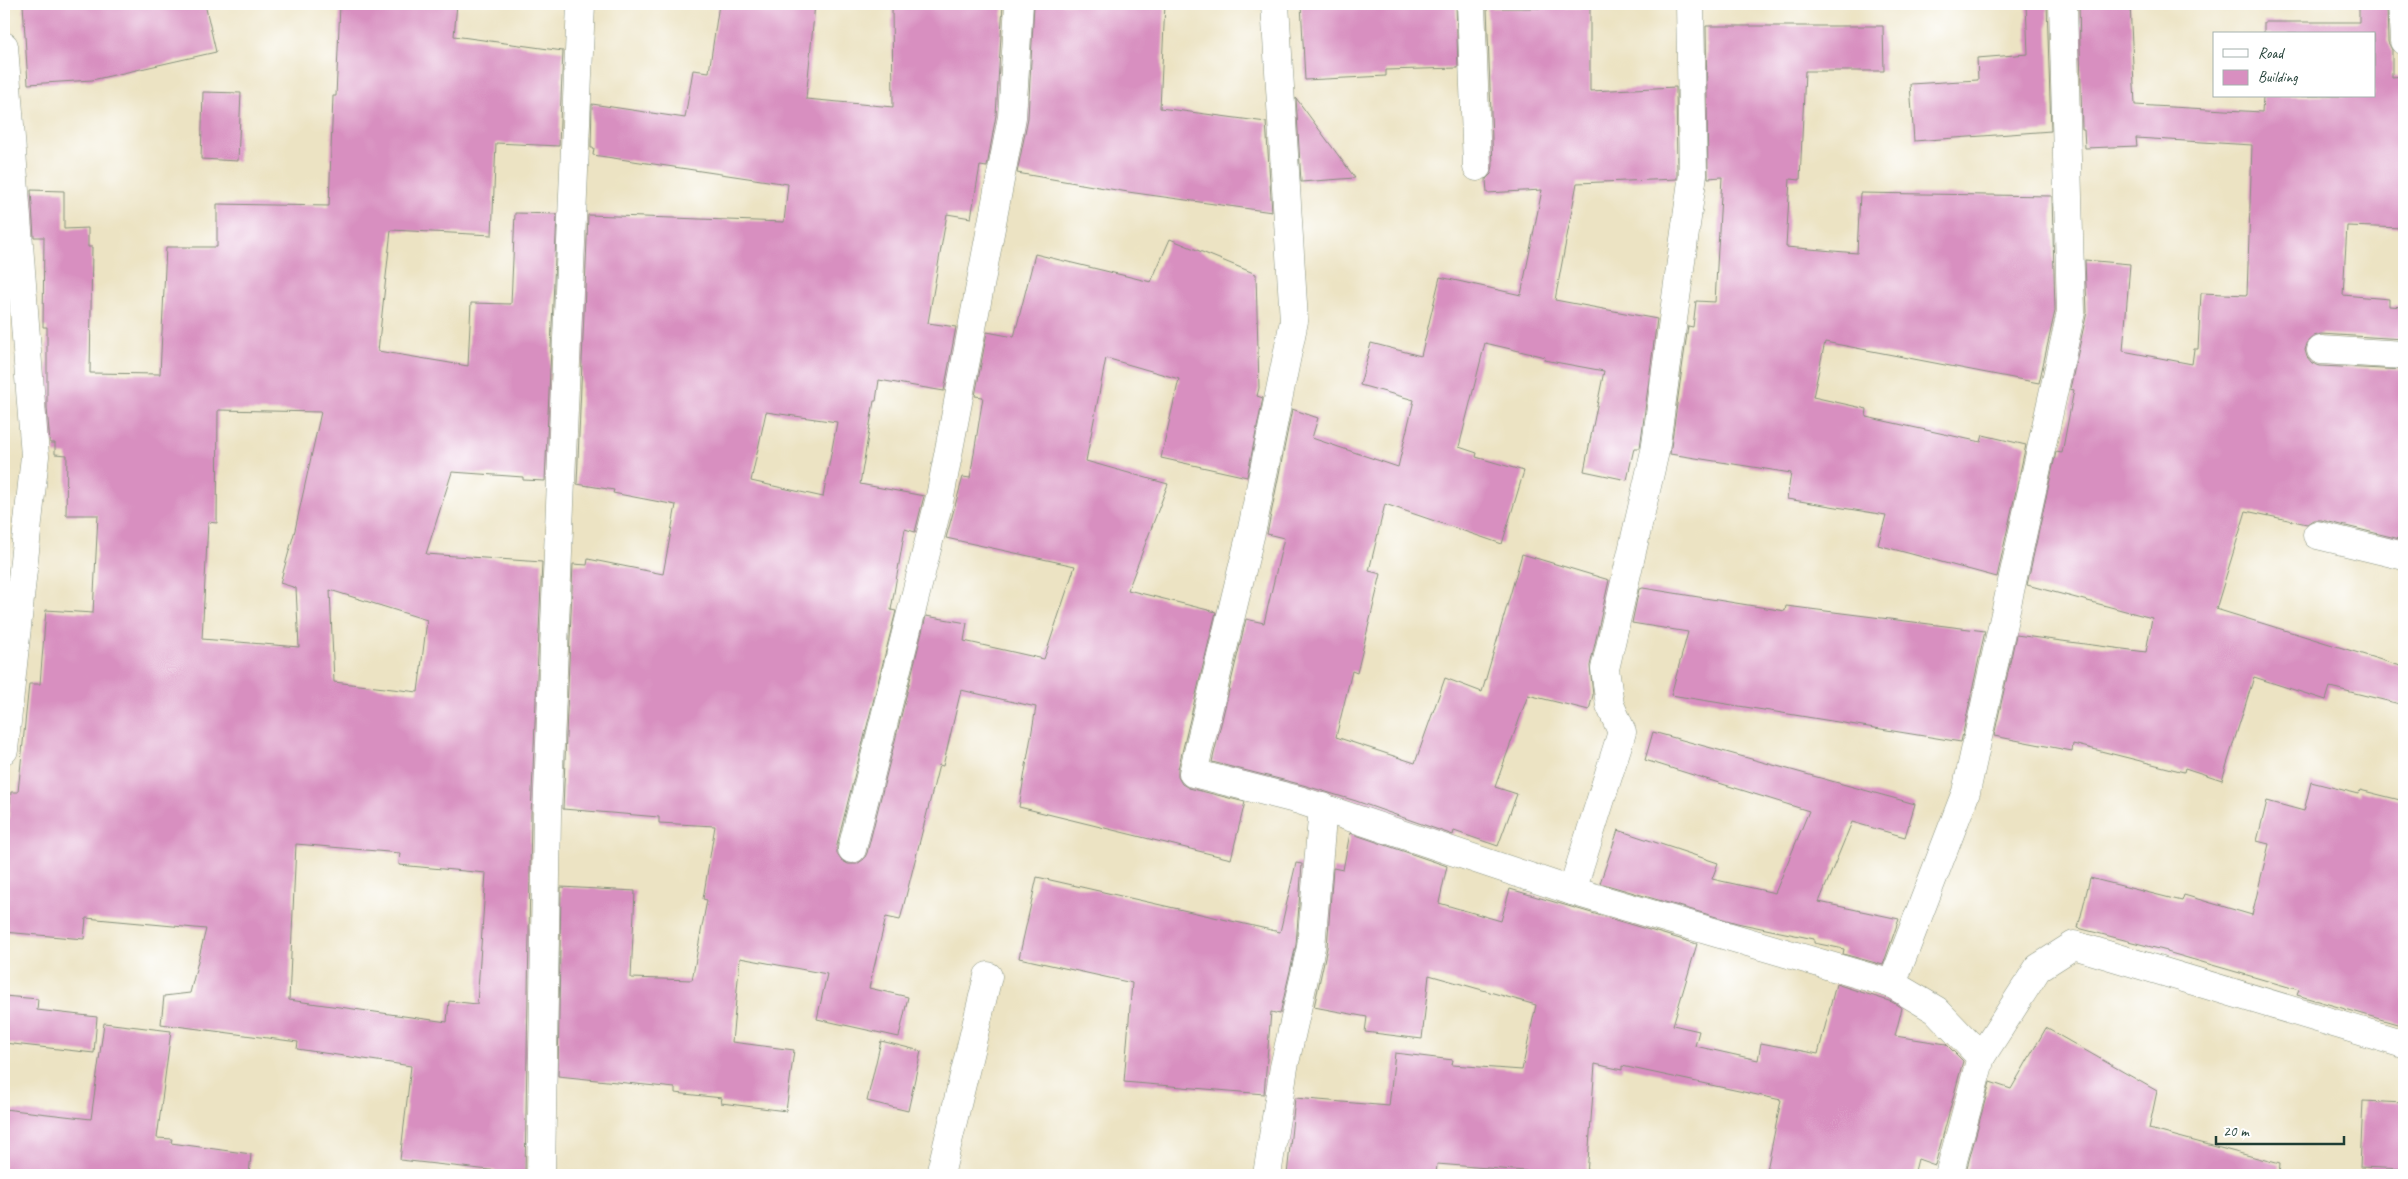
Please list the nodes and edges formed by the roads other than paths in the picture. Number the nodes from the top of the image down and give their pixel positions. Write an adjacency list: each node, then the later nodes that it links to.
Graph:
1 (581, 4): 23 (street)
2 (1019, 4): 17 (street)
3 (1276, 4): 16 (street)
4 (1471, 4): 10 (street)
5 (1690, 4): 18 (street)
6 (2063, 4): 20 (street)
7 (2402, 4): 8 (street)
8 (2404, 41)
9 (4, 46): 15 (street)
10 (1476, 167)
11 (2321, 350): 12 (street)
12 (2404, 355)
13 (2317, 535): 14 (street)
14 (2404, 556)
15 (4, 750)
16 (1323, 808): 18 (street); 25 (street)
17 (852, 848)
18 (1572, 891): 20 (street)
19 (988, 976): 24 (street)
20 (1892, 984): 22 (street)
21 (2404, 1044): 22 (street)
22 (1981, 1057): 26 (street)
23 (541, 1175)
24 (940, 1175)
25 (1267, 1175)
26 (1949, 1175)

